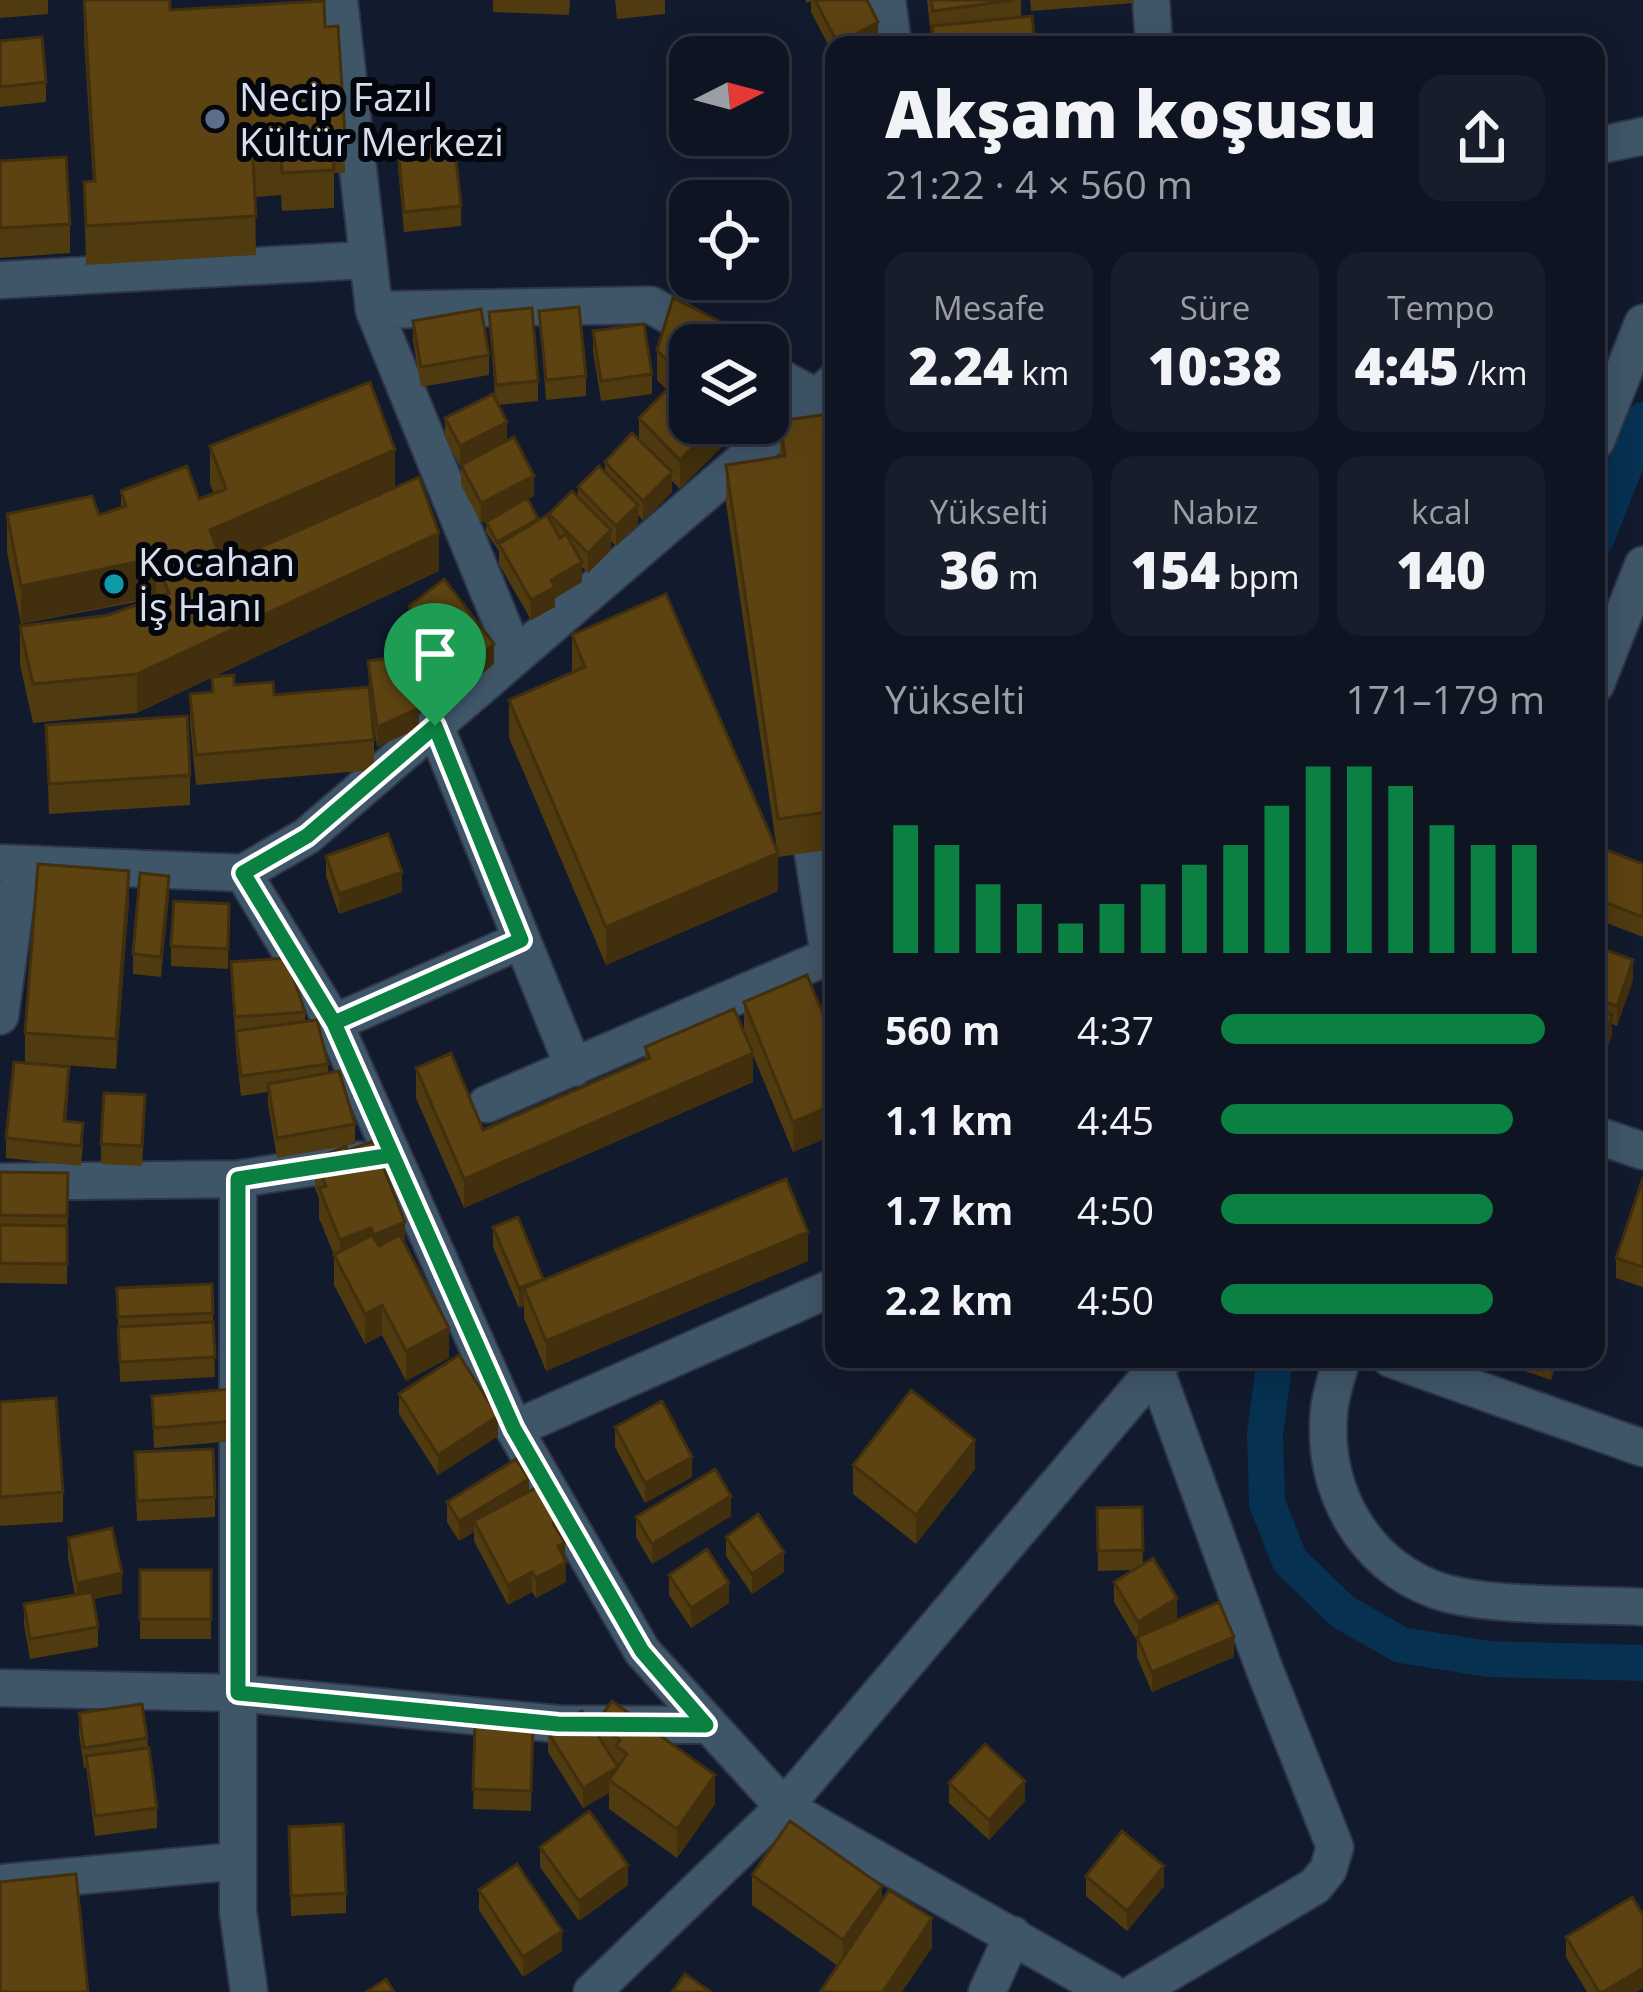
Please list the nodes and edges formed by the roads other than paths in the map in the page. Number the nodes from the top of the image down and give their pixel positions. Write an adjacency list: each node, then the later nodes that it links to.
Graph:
1 (339, 0): 8 (street)
2 (887, 0): 4 (street)
3 (1151, 0): 5 (street)
4 (892, 36)
5 (1153, 36)
6 (1643, 136): 7 (street)
7 (1605, 144)
8 (366, 260): 9 (street); 10 (street)
9 (0, 280)
10 (374, 310): 12 (street); 17 (street)
11 (1643, 322): 15 (street)
12 (686, 324)
13 (789, 377): 14 (street)
14 (825, 390): 17 (street)
15 (1605, 418)
16 (1643, 565): 18 (street)
17 (515, 656): 19 (street)
18 (1605, 661)
19 (435, 726): 22 (street); 24 (street)
20 (812, 847): 23 (street)
21 (11, 864): 22 (street); 26 (street)
22 (243, 873): 27 (street)
23 (825, 930)
24 (521, 940): 27 (street); 28 (street)
25 (825, 958): 28 (street)
26 (0, 1016)
27 (334, 1023): 32 (street)
28 (574, 1068): 29 (street)
29 (487, 1104)
30 (1605, 1138): 31 (street)
31 (1643, 1151)
32 (392, 1155): 33 (street); 40 (street)
33 (238, 1179): 34 (street); 44 (street)
34 (0, 1182)
35 (825, 1291): 40 (street)
36 (1157, 1368): 46 (street)
37 (1161, 1368): 54 (street)
38 (1340, 1368): 42 (street)
39 (1416, 1368): 41 (street)
40 (514, 1429): 45 (street)
41 (1643, 1448)
42 (1643, 1607)
43 (0, 1688): 44 (street)
44 (238, 1693): 45 (street); 47 (street)
45 (706, 1725): 46 (street)
46 (784, 1808): 49 (street); 51 (street)
47 (238, 1861): 48 (street); 50 (street)
48 (0, 1883)
49 (1012, 1935): 52 (street); 53 (street)
50 (249, 1992)
51 (592, 1992)
52 (987, 1992)
53 (1110, 1992)
54 (1136, 1992)

